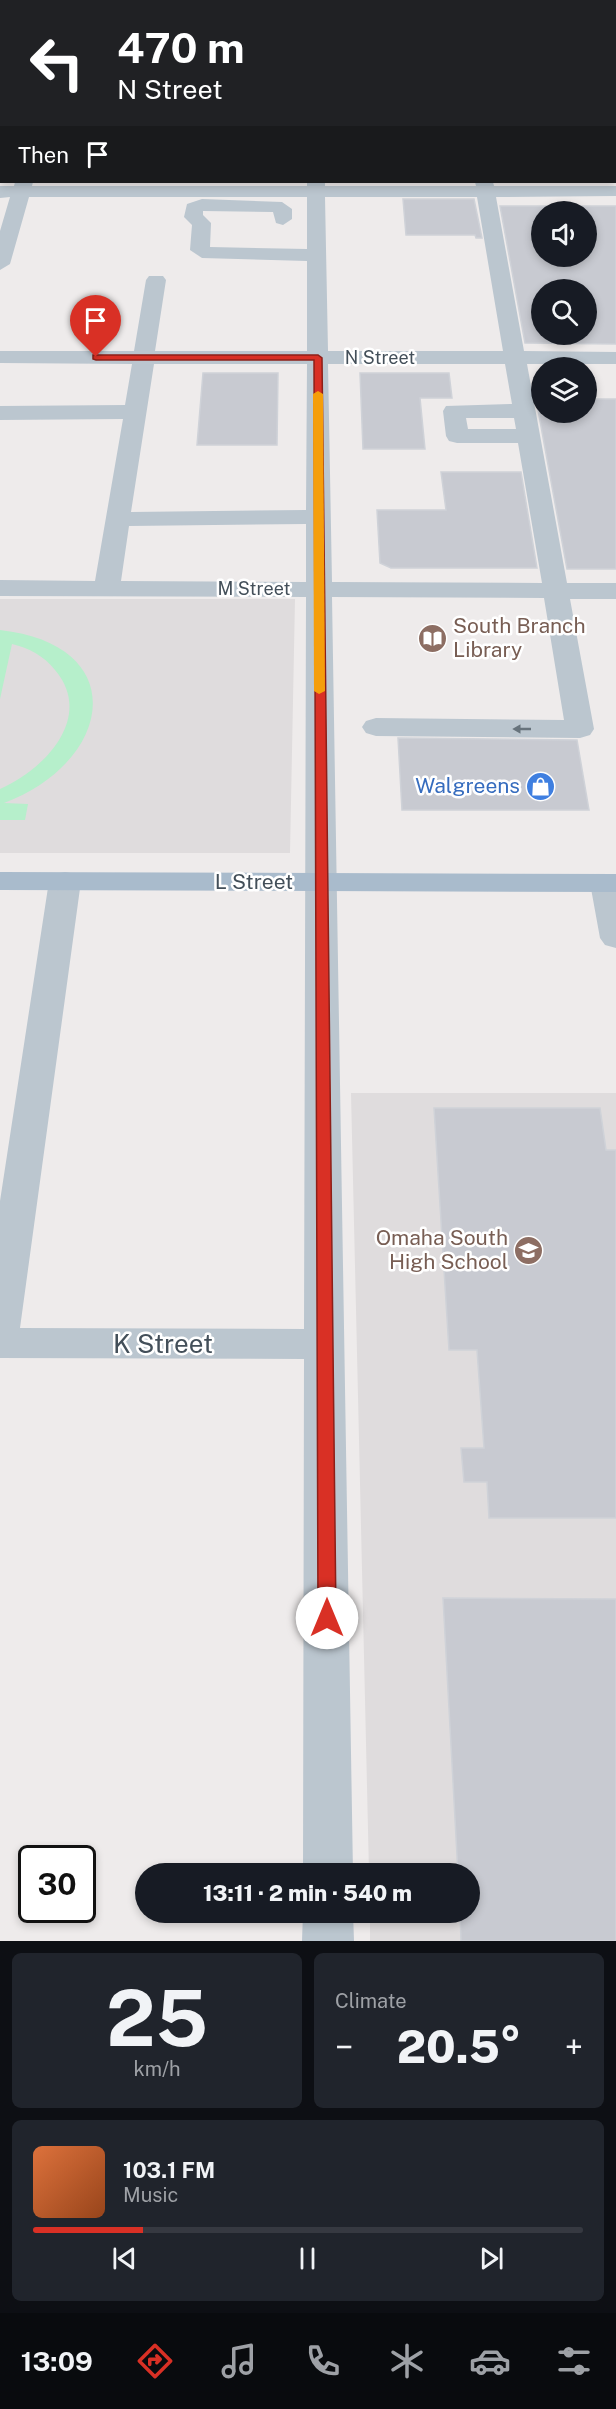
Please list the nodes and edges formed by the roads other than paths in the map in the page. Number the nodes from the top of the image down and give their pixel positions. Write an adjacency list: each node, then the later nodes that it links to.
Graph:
1 (23, 187): 5 (street); 6 (street); 10 (street)
2 (316, 187): 3 (street); 7 (street); 9 (street)
3 (485, 187): 4 (street); 15 (street)
4 (616, 191)
5 (0, 192)
6 (215, 199): 7 (street); 9 (street)
7 (263, 199): 8 (street)
8 (283, 219)
9 (317, 255): 14 (street)
10 (0, 264)
11 (156, 280): 13 (street)
12 (0, 357): 13 (street, N Street)
13 (144, 357): 14 (street, N Street); 18 (street)
14 (318, 358): 15 (street, N Street); 21 (street)
15 (516, 358): 16 (street, N Street); 17 (street)
16 (616, 358)
17 (525, 411): 20 (street); 20 (street)
18 (135, 412): 19 (street); 22 (street)
19 (0, 413)
20 (529, 436): 26 (street)
21 (318, 518): 22 (street); 25 (street)
22 (119, 519): 24 (street)
23 (0, 588): 24 (street, M Street)
24 (107, 589): 25 (street, M Street)
25 (319, 589): 26 (street, M Street); 31 (street)
26 (557, 591): 27 (street, M Street); 28 (street, one-way to 28)
27 (616, 591)
28 (376, 727)
29 (0, 881): 30 (main road, L Street)
30 (65, 881): 31 (main road, L Street); 34 (street)
31 (321, 883): 32 (main road, L Street); 36 (street)
32 (611, 883): 33 (street)
33 (616, 939)
34 (0, 1330)
35 (0, 1343): 36 (street, K Street)
36 (326, 1344): 37 (street)
37 (328, 1863)
38 (328, 1923): 39 (street)
39 (328, 1941)

